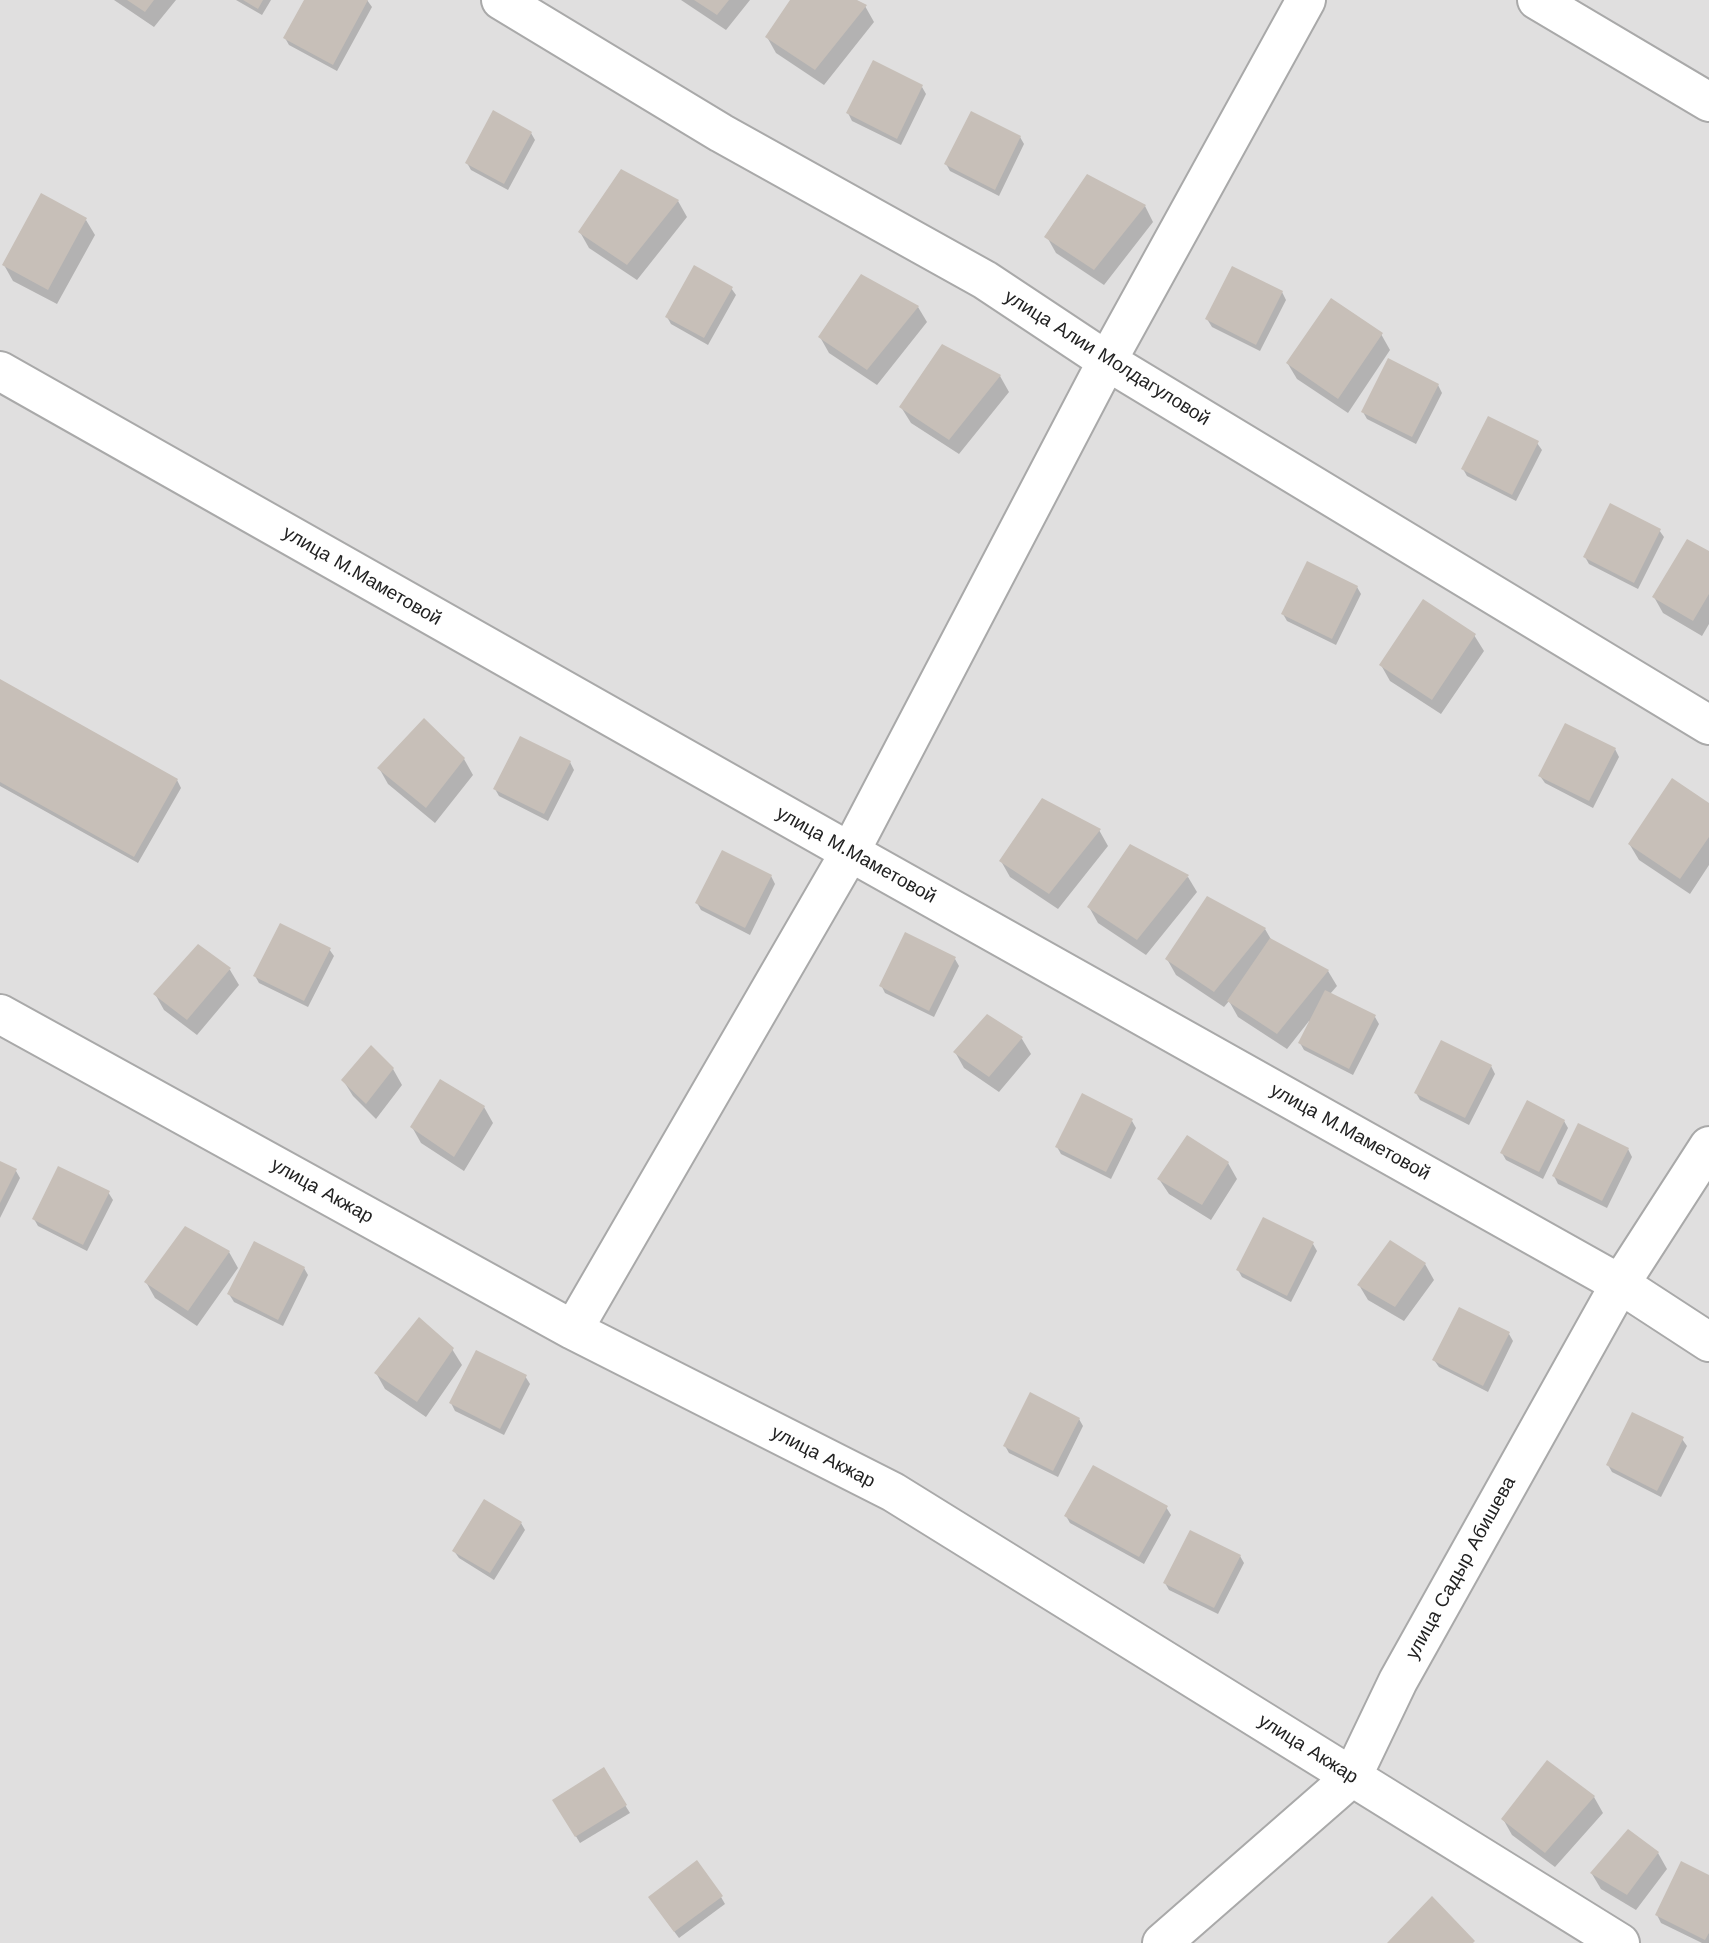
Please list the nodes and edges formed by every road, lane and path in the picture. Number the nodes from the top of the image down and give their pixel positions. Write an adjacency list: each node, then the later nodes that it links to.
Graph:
1 (501, 0): 5 (street, улица Алии Молдагуловой)
2 (1306, 0): 5 (street)
3 (1537, 0): 4 (street)
4 (1709, 102)
5 (1107, 361): 7 (street, улица Алии Молдагуловой); 8 (street)
6 (0, 372): 8 (street, улица М.Маметовой)
7 (1709, 725)
8 (850, 852): 11 (street, улица М.Маметовой); 12 (street)
9 (0, 1014): 12 (street, улица Акжар)
10 (1709, 1146): 11 (street, улица Садыр Абишева)
11 (1620, 1284): 13 (street, улица М.Маметовой); 14 (street, улица Садыр Абишева)
12 (573, 1330): 14 (street, улица Акжар)
13 (1709, 1342)
14 (1352, 1777): 15 (street, улица Садыр Абишева); 16 (street, улица Акжар)
15 (1162, 1943)
16 (1620, 1943)

